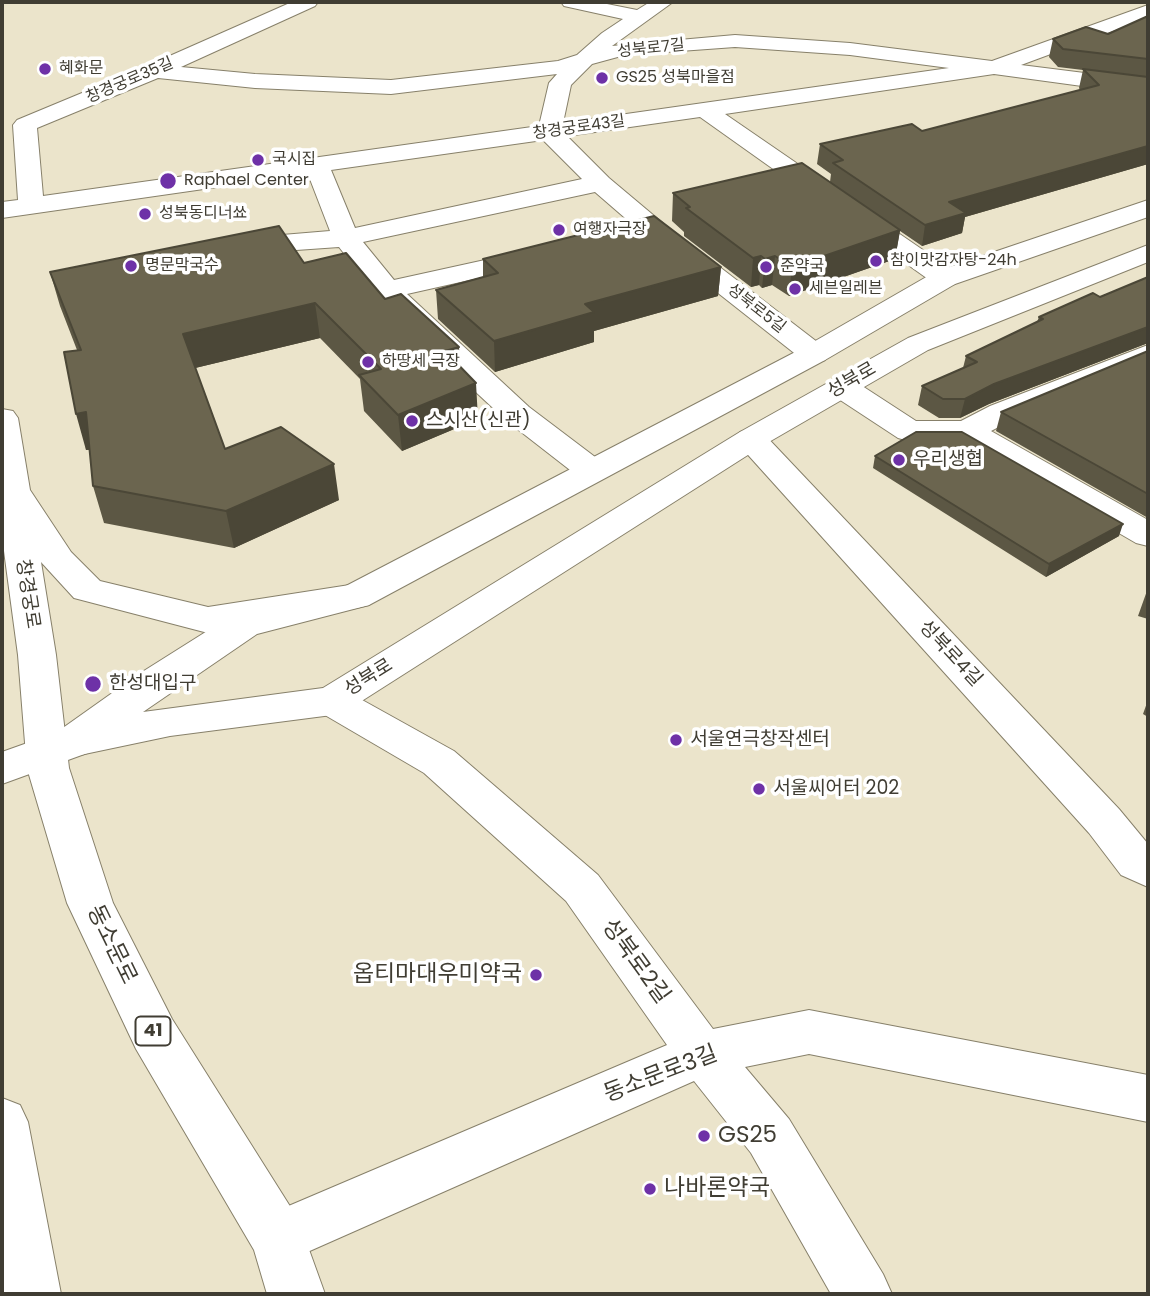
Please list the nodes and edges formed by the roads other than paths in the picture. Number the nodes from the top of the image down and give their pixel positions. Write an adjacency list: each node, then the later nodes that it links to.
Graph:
1 (308, 2): 8 (street, 창경궁로35길)
2 (571, 2): 5 (street)
3 (663, 2): 5 (street)
4 (1148, 11): 7 (street, 창경궁로43길)
5 (639, 17): 6 (street)
6 (585, 60): 7 (street, 성북로7길); 8 (street, 성북로7길); 11 (street)
7 (990, 69): 9 (street, 성북로7길); 10 (street, 창경궁로43길)
8 (155, 71): 14 (street, 창경궁로35길)
9 (1148, 88)
10 (705, 110): 11 (street, 창경궁로43길); 23 (street)
11 (548, 132): 12 (street, 창경궁로43길); 13 (street, 성북로5길)
12 (317, 165): 14 (street, 창경궁로43길); 19 (street)
13 (600, 183): 17 (street, 성북로5길); 19 (street)
14 (32, 206): 16 (street, 창경궁로43길)
15 (1148, 208): 23 (street)
16 (2, 210)
17 (656, 231): 18 (street); 25 (street, 성북로5길)
18 (629, 237)
19 (346, 238): 22 (street); 24 (street)
20 (562, 252): 24 (street)
21 (1148, 253): 27 (street, 성북로)
22 (216, 257)
23 (945, 278): 25 (street)
24 (387, 290): 31 (street)
25 (820, 351): 27 (street, 성북로5길); 31 (street)
26 (1148, 355): 29 (street)
27 (851, 382): 29 (street, 성북로5길); 30 (street, 성북로)
28 (2, 418): 32 (street, 창경궁로 / 41)
29 (967, 432): 33 (street)
30 (751, 439): 36 (street, 성북로); 39 (street, 성북로4길)
31 (591, 470): 34 (street)
32 (10, 484): 34 (street); 35 (street, 창경궁로 / 41)
33 (1148, 535)
34 (356, 596): 37 (street)
35 (41, 687): 37 (street, 동소문로 / 41)
36 (332, 701): 37 (street, 성북로); 40 (street, 성북로2길)
37 (61, 746): 38 (street); 43 (street, 동소문로 / 41)
38 (2, 768)
39 (1148, 869)
40 (702, 1054): 41 (street, 동소문로3길); 43 (street, 동소문로3길); 46 (street, 성북로2길)
41 (1148, 1098)
42 (2, 1122): 44 (street)
43 (278, 1238): 45 (street, 동소문로 / 41)
44 (17, 1275)
45 (296, 1294)
46 (863, 1294)

